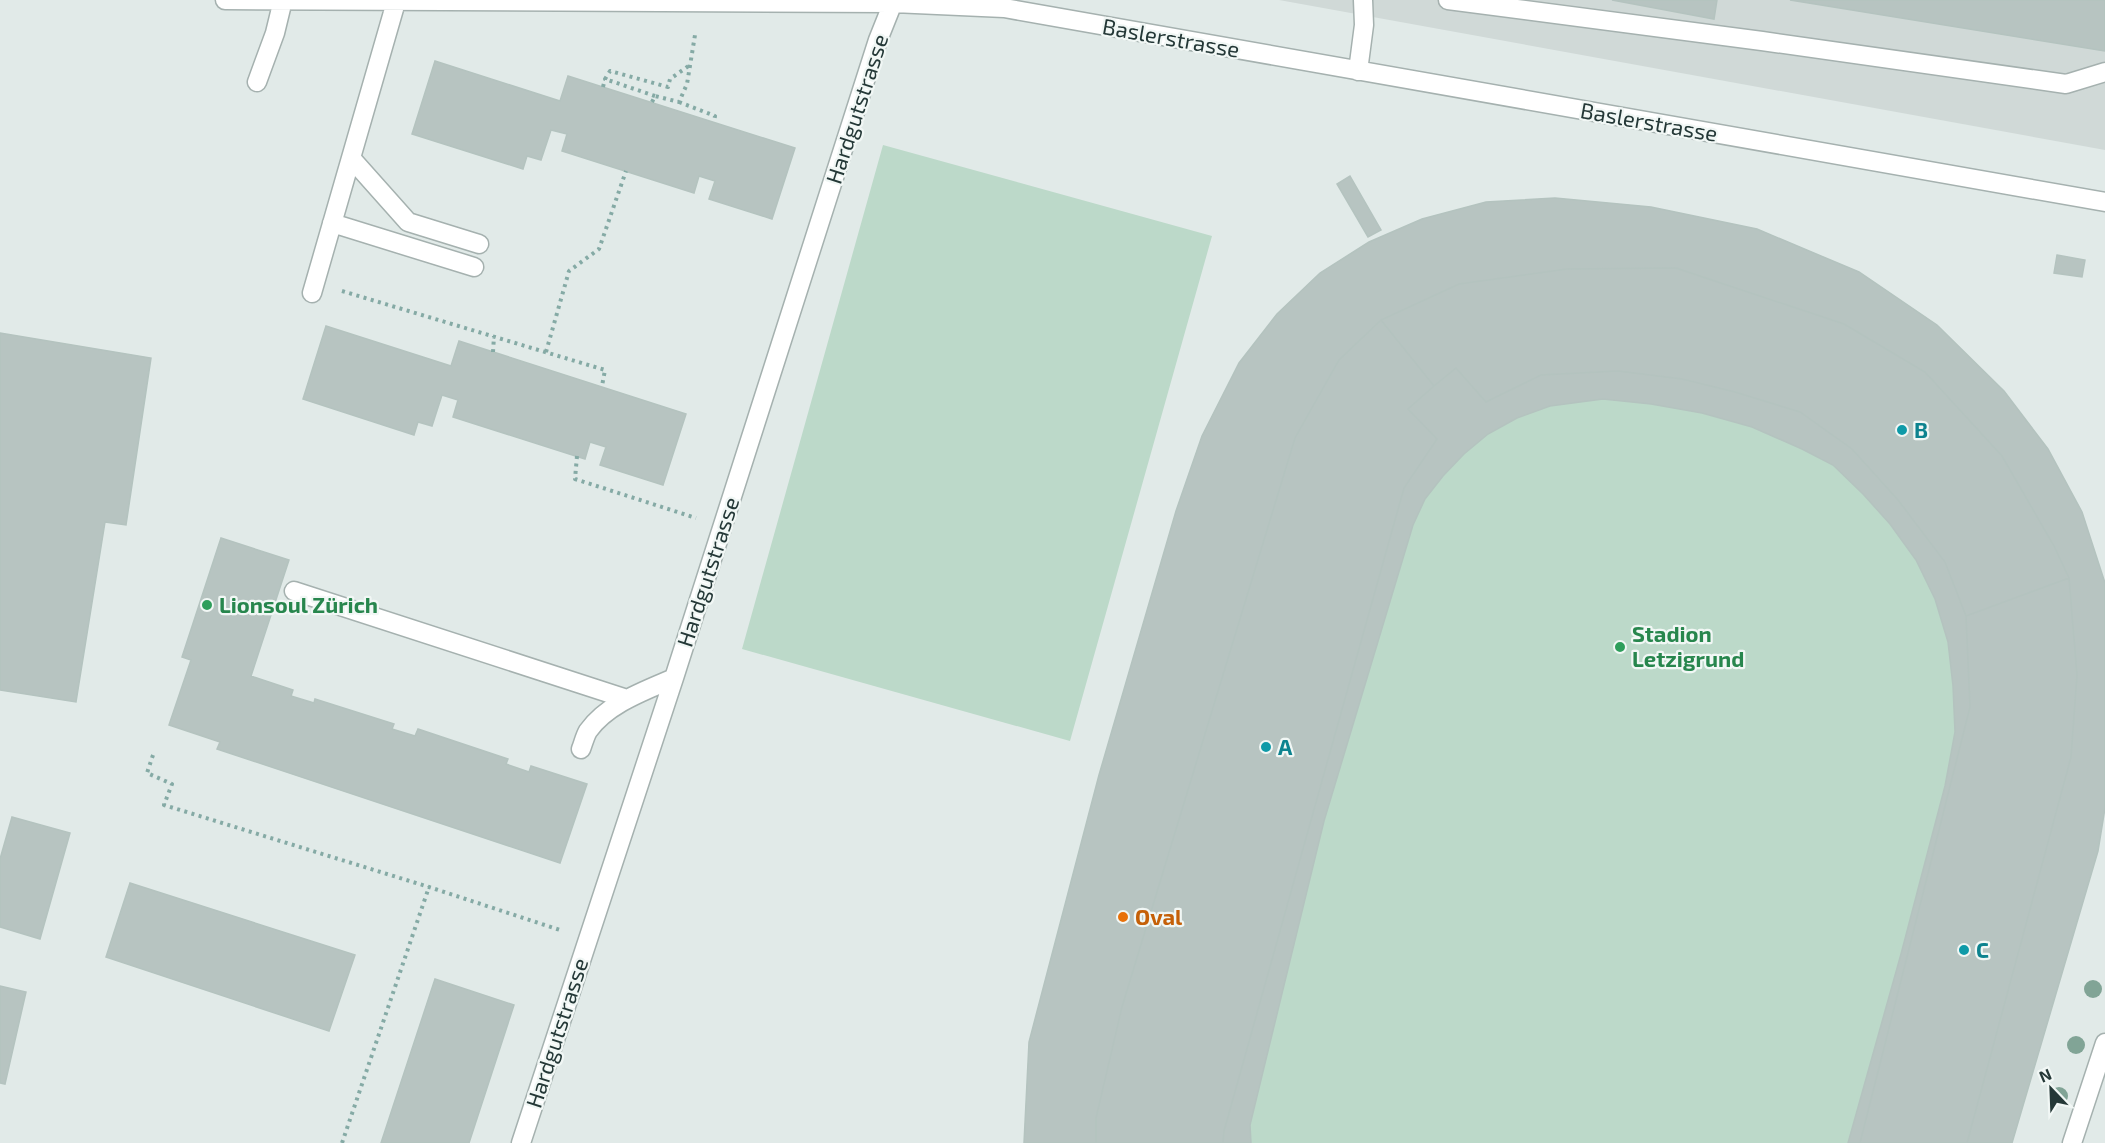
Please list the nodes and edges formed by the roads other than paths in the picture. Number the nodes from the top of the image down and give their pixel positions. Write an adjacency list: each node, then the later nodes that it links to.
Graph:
1 (225, 0): 2 (street, Baslerstrasse)
2 (283, 0): 5 (street, Baslerstrasse); 9 (street)
3 (1363, 0): 7 (street)
4 (1448, 0): 8 (street)
5 (396, 2): 6 (street, Baslerstrasse); 10 (street)
6 (893, 2): 7 (street, Baslerstrasse); 17 (street, Hardgutstrasse)
7 (1358, 71): 11 (street, Baslerstrasse)
8 (2105, 72)
9 (257, 82)
10 (351, 158): 12 (street); 13 (street)
11 (2105, 202)
12 (332, 223): 14 (street); 15 (street)
13 (479, 244)
14 (474, 267)
15 (314, 288)
16 (294, 591): 18 (street)
17 (674, 678): 18 (street); 21 (street, Hardgutstrasse)
18 (627, 699): 19 (street)
19 (581, 749)
20 (2105, 1043): 22 (street)
21 (521, 1143)
22 (2072, 1143)

